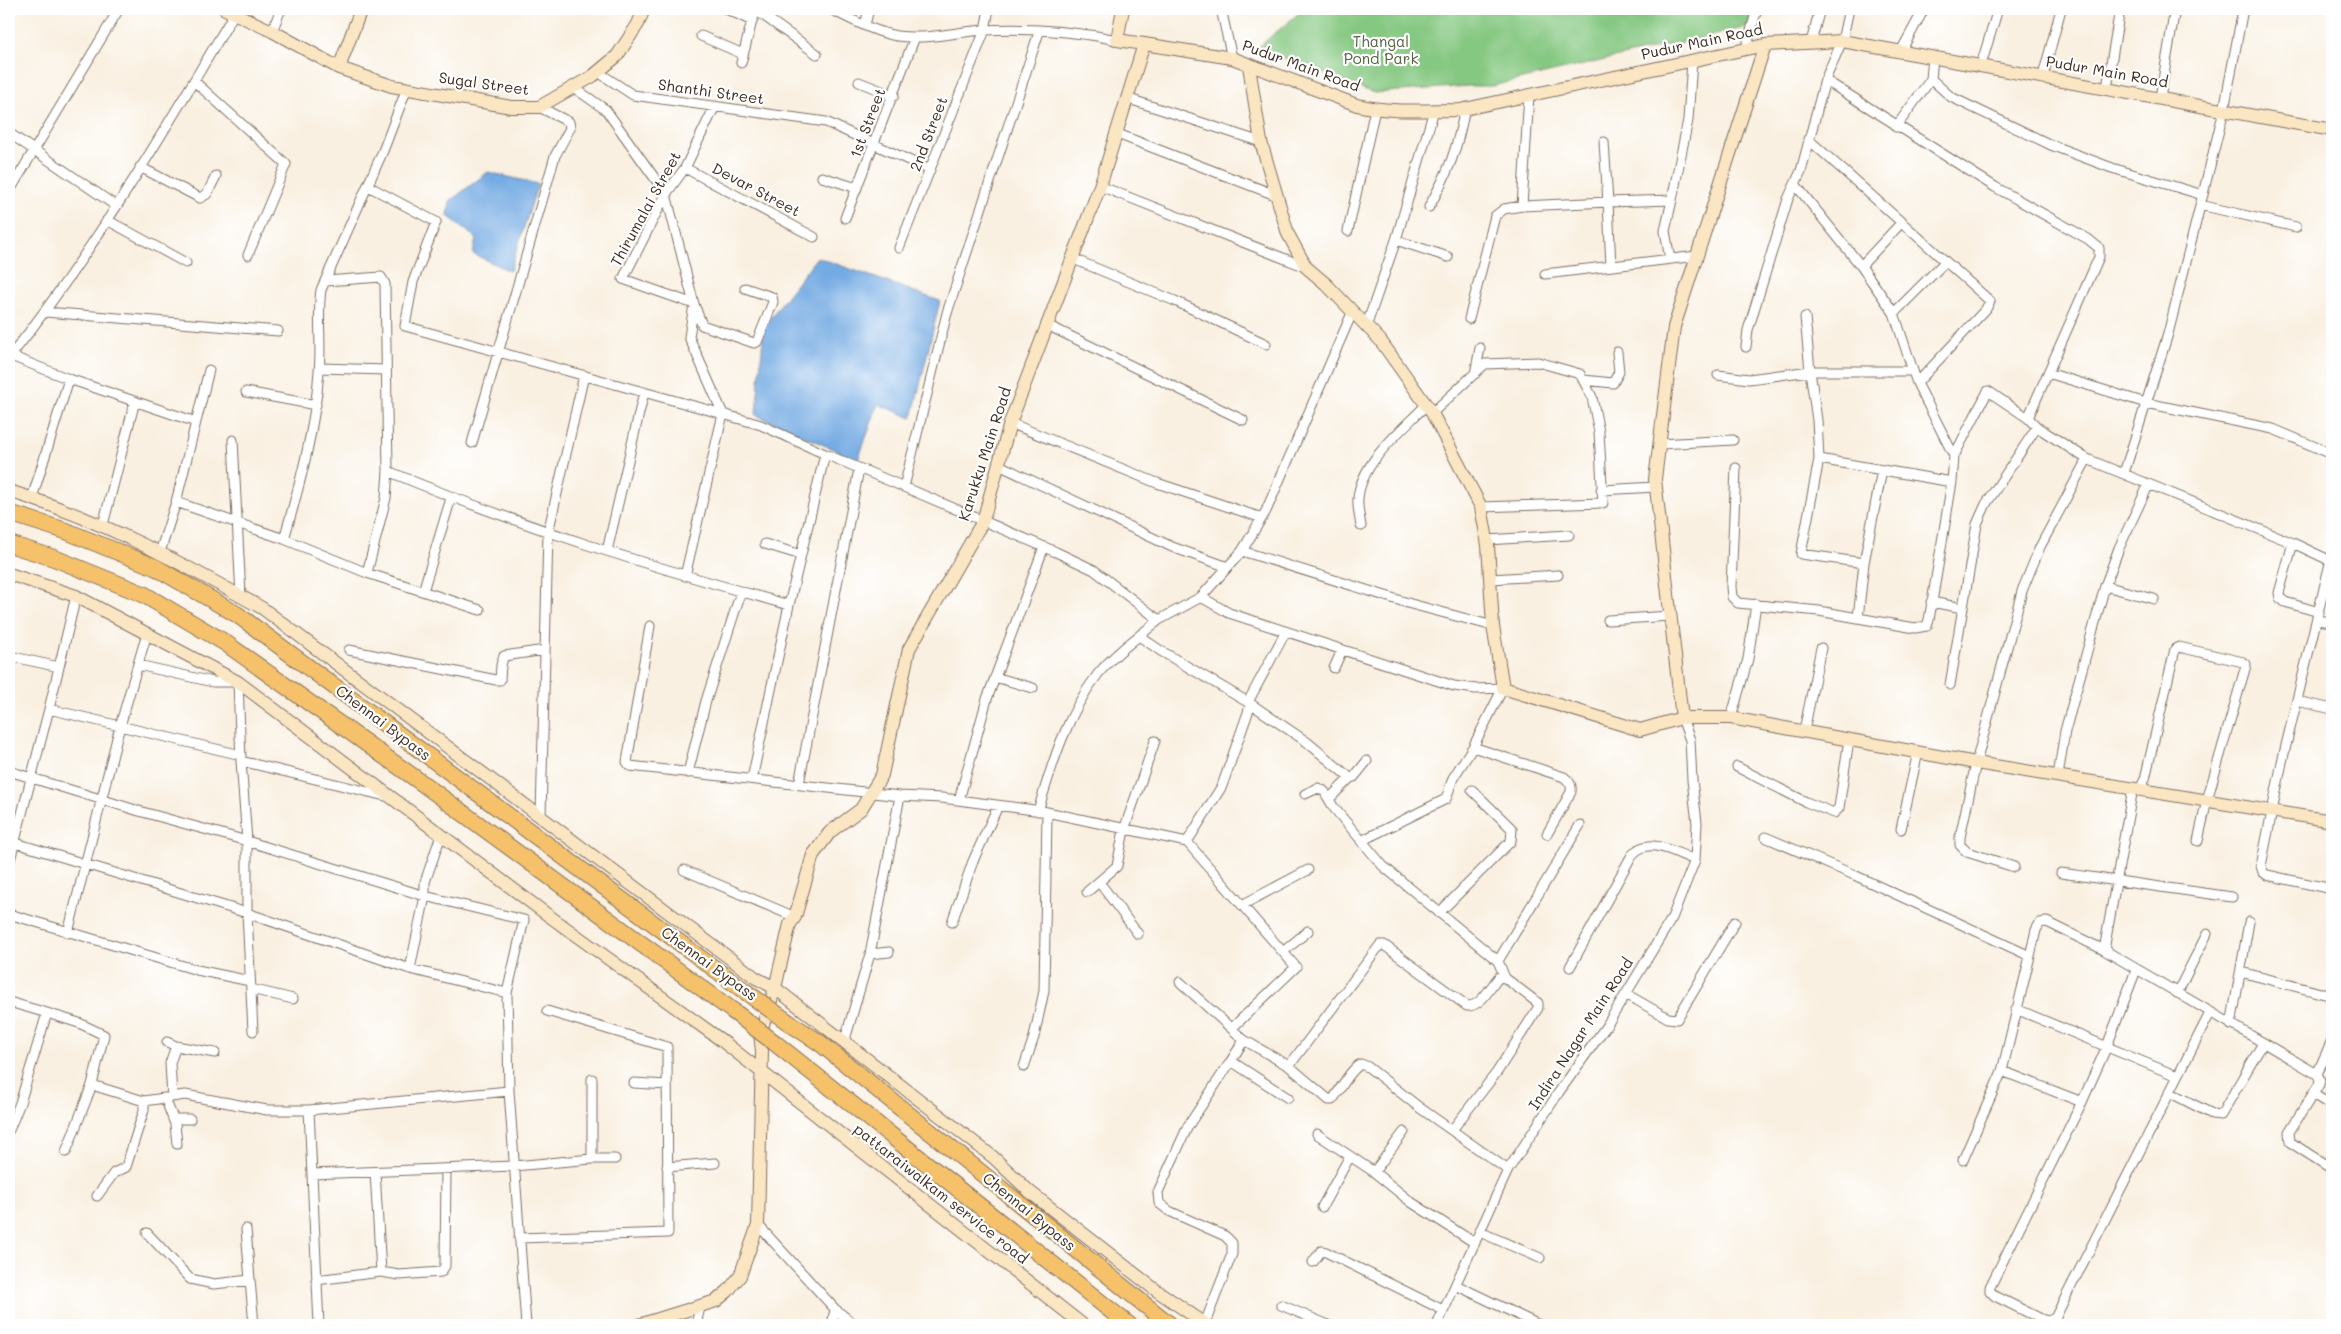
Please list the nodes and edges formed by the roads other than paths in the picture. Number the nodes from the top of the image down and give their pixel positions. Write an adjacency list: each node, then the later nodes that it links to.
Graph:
1 (119, 9): 70 (street)
2 (281, 9): 25 (street)
3 (361, 9): 42 (street)
4 (644, 9): 43 (street, Sugal Street)
5 (726, 9): 22 (street)
6 (830, 9): 23 (street)
7 (869, 9): 23 (street)
8 (989, 9): 24 (street, 2nd Street)
9 (1123, 9): 29 (street)
10 (1221, 9): 38 (street)
11 (1757, 9): 34 (street)
12 (1820, 9): 31 (street)
13 (1849, 9): 30 (street)
14 (1924, 9): 35 (street)
15 (1998, 9): 40 (street)
16 (2061, 9): 44 (street)
17 (2120, 9): 51 (street)
18 (2175, 9): 55 (street)
19 (2243, 9): 61 (street)
20 (757, 10): 22 (street); 36 (street)
21 (229, 11): 25 (street, Sugal Street); 47 (street)
22 (752, 21): 27 (street)
23 (866, 25): 28 (street)
24 (985, 30): 26 (street); 28 (street); 73 (street, 2nd Street)
25 (272, 31): 42 (street, Sugal Street)
26 (1039, 32): 29 (street); 168 (street)
27 (701, 36)
28 (915, 38): 53 (street, 1st Street)
29 (1117, 40): 32 (street)
30 (1842, 41): 31 (street, Pudur Main Road); 35 (street, Pudur Main Road); 46 (street)
31 (1811, 42): 33 (street, Pudur Main Road)
32 (1144, 44): 38 (street, Pudur Main Road); 54 (street, Karukku Main Road)
33 (1765, 45): 34 (street, Pudur Main Road); 99 (street)
34 (1746, 49): 39 (street, Pudur Main Road)
35 (1901, 51): 37 (street, Pudur Main Road)
36 (817, 54)
37 (1933, 57): 40 (street, Pudur Main Road); 45 (street)
38 (1232, 58): 41 (street, Pudur Main Road)
39 (1692, 60): 52 (street, Pudur Main Road); 84 (street)
40 (1981, 65): 44 (street, Pudur Main Road)
41 (1249, 66): 59 (street, Pudur Main Road); 67 (street)
42 (339, 68): 50 (street, Sugal Street)
43 (598, 72): 49 (street, Sugal Street); 56 (street, Shanthi Street)
44 (2044, 76): 51 (street, Pudur Main Road)
45 (1930, 79): 62 (street); 82 (street)
46 (1825, 80): 62 (street); 66 (street)
47 (194, 81): 71 (street); 98 (street)
48 (859, 82): 53 (street)
49 (573, 87): 57 (street, Sugal Street); 81 (street)
50 (407, 88): 57 (street, Sugal Street); 77 (street)
51 (2107, 88): 55 (street, Pudur Main Road)
52 (1529, 95): 58 (street, Pudur Main Road); 88 (street)
53 (894, 96): 69 (street, 1st Street)
54 (1126, 98): 65 (street, Karukku Main Road); 67 (street)
55 (2160, 98): 61 (street, Pudur Main Road)
56 (715, 106): 69 (street, Shanthi Street); 72 (street, Thirumalai Street)
57 (539, 107): 124 (street)
58 (1465, 108): 60 (street, Pudur Main Road); 89 (street)
59 (1375, 109): 60 (street, Pudur Main Road); 94 (street)
60 (1434, 110): 96 (street)
61 (2224, 110): 63 (street, Pudur Main Road); 82 (street)
62 (1896, 127): 131 (street)
63 (2332, 130)
64 (9, 133): 70 (street)
65 (1115, 133): 78 (street, Karukku Main Road); 83 (street)
66 (1808, 139): 76 (street); 92 (street)
67 (1261, 142): 83 (street)
68 (1604, 142): 85 (street)
69 (875, 144): 73 (street, Shanthi Street); 79 (street, 1st Street)
70 (36, 150): 80 (street); 87 (street)
71 (140, 167): 74 (street); 87 (street)
72 (686, 168): 81 (street, Thirumalai Street); 95 (street, Devar Street)
73 (930, 170): 97 (street, 2nd Street)
74 (216, 176)
75 (822, 177): 79 (street)
76 (1795, 184): 106 (street); 121 (street)
77 (368, 186): 109 (street); 124 (street)
78 (1100, 186): 101 (street, Karukku Main Road); 107 (street)
79 (857, 188): 90 (street, 1st Street)
80 (9, 192)
81 (666, 194): 111 (street); 111 (street, Thirumalai Street)
82 (2202, 195): 86 (street)
83 (1278, 196): 107 (street)
84 (1672, 200): 85 (street); 102 (street)
85 (1608, 202): 88 (street); 105 (street)
86 (2200, 205): 93 (street); 141 (street)
87 (116, 206): 91 (street)
88 (1522, 206): 116 (street)
89 (1429, 207)
90 (846, 218)
91 (106, 220): 104 (street); 112 (street)
92 (1902, 222): 103 (street); 106 (street)
93 (2296, 227)
94 (1348, 231)
95 (814, 237)
96 (1396, 240): 100 (street); 118 (street)
97 (899, 248)
98 (248, 255)
99 (1697, 256): 102 (street); 153 (street)
100 (1448, 257)
101 (1071, 258): 117 (street, Karukku Main Road); 120 (street)
102 (1670, 259): 105 (street)
103 (1945, 262): 114 (street); 137 (street)
104 (186, 263)
105 (1611, 266): 108 (street)
106 (1861, 266): 114 (street)
107 (1306, 268): 113 (street)
108 (1545, 274)
109 (326, 281): 126 (street); 128 (street)
110 (745, 288): 111 (street)
111 (694, 304): 144 (street)
112 (45, 312): 119 (street); 125 (street)
113 (1352, 313): 118 (street); 176 (street)
114 (1894, 313): 130 (street)
115 (1805, 316): 129 (street)
116 (1470, 319)
117 (1047, 325): 146 (street); 148 (street, Karukku Main Road)
118 (1366, 327): 143 (street)
119 (278, 332)
120 (1266, 344)
121 (1746, 347)
122 (1480, 348): 132 (street)
123 (1617, 352): 136 (street)
124 (499, 353): 133 (street); 152 (street)
125 (10, 357): 135 (street)
126 (320, 368): 128 (street); 142 (street)
127 (209, 370): 147 (street)
128 (386, 370): 163 (street)
129 (1810, 371): 130 (street); 134 (street); 157 (street)
130 (1912, 371): 137 (street)
131 (2048, 373): 141 (street); 145 (street)
132 (1474, 374): 136 (street); 143 (street)
133 (584, 375): 139 (street); 181 (street)
134 (1718, 375)
135 (69, 379): 140 (street); 171 (street)
136 (1583, 380): 169 (street)
137 (1916, 383): 156 (street)
138 (246, 392): 142 (street)
139 (644, 392): 144 (street); 189 (street)
140 (135, 400): 147 (street); 178 (street)
141 (2146, 403): 155 (street); 164 (street)
142 (316, 405): 183 (street)
143 (1429, 409): 174 (street); 180 (street)
144 (723, 414): 154 (street); 199 (street)
145 (2028, 418): 149 (street); 156 (street)
146 (1243, 420)
147 (196, 422): 173 (street)
148 (1010, 423): 159 (street, Karukku Main Road); 176 (street)
149 (2037, 427): 158 (street); 211 (street)
150 (233, 440): 179 (street)
151 (1733, 440): 153 (street)
152 (472, 443)
153 (1660, 444): 166 (street)
154 (825, 454): 161 (street); 192 (street)
155 (2332, 454)
156 (1954, 456): 165 (street)
157 (1819, 459): 162 (street); 194 (street)
158 (2087, 459): 164 (street); 251 (street)
159 (999, 465): 177 (street, Karukku Main Road); 195 (street)
160 (1736, 468): 209 (street)
161 (859, 469): 168 (street); 259 (street)
162 (1882, 470): 165 (street); 194 (street)
163 (388, 472): 172 (street); 196 (street)
164 (2124, 473): 167 (street)
165 (1952, 482): 208 (street)
166 (1656, 486): 169 (street); 213 (street)
167 (2148, 486): 185 (street); 201 (street)
168 (904, 487): 177 (street)
169 (1601, 490): 174 (street)
170 (9, 491): 171 (street)
171 (32, 498): 178 (street)
172 (451, 498): 181 (street); 202 (street)
173 (176, 502): 179 (street); 191 (street)
174 (1481, 507): 184 (street)
175 (9, 513): 414 (highway, Chennai Bypass, bridge)
176 (1262, 518): 190 (street)
177 (983, 521): 188 (street); 262 (street, Karukku Main Road)
178 (103, 524): 191 (street)
179 (238, 524): 183 (street); 205 (street)
180 (1361, 526)
181 (548, 533): 189 (street); 226 (street)
182 (1569, 535): 184 (street)
183 (284, 539): 196 (street)
184 (1487, 540): 200 (street)
185 (2293, 543): 193 (street); 214 (street)
186 (9, 544): 413 (highway, Chennai Bypass, bridge)
187 (765, 544): 192 (street)
188 (1044, 547): 216 (street); 232 (street)
189 (607, 551): 199 (street)
190 (1242, 551): 195 (street); 220 (street)
191 (160, 552): 205 (street)
192 (801, 555): 210 (street)
193 (2332, 558): 214 (street)
194 (1864, 564): 215 (street)
195 (1228, 567): 206 (street)
196 (367, 573): 202 (street)
197 (9, 574): 204 (street, pattaraiwalkam service road)
198 (1558, 575): 200 (street)
199 (685, 576): 203 (street)
200 (1491, 578): 220 (street)
201 (2105, 586): 207 (street); 255 (street)
202 (423, 591): 212 (street)
203 (741, 592): 210 (street); 254 (street)
204 (76, 596): 222 (street, pattaraiwalkam service road); 230 (street)
205 (241, 596): 274 (street)
206 (1202, 597): 216 (street); 221 (street)
207 (2154, 599)
208 (1932, 602): 211 (street); 215 (street)
209 (1756, 604): 215 (street); 242 (street)
210 (789, 605): 257 (street)
211 (1963, 608): 234 (street)
212 (480, 610)
213 (1670, 616): 217 (street); 241 (street)
214 (2318, 616): 218 (street); 237 (street)
215 (1858, 618)
216 (1158, 620): 223 (street)
217 (1608, 620)
218 (2332, 622)
219 (650, 626): 254 (street)
220 (1493, 626): 236 (street)
221 (1285, 633): 227 (street); 238 (street)
222 (147, 634): 229 (street); 233 (street, pattaraiwalkam service road)
223 (1139, 636): 238 (street); 271 (street)
224 (1821, 648): 244 (street)
225 (349, 650): 226 (street)
226 (545, 650): 274 (street)
227 (1342, 650): 231 (street); 236 (street)
228 (9, 656): 230 (street)
229 (138, 665): 233 (street); 243 (street)
230 (59, 667): 239 (street)
231 (1334, 668)
232 (996, 677): 235 (street); 268 (street)
233 (238, 682): 249 (street); 265 (street, pattaraiwalkam service road)
234 (1950, 685)
235 (1033, 688)
236 (1503, 688): 241 (street); 247 (street)
237 (2297, 701): 240 (street); 272 (street)
238 (1250, 703): 258 (street); 286 (street)
239 (49, 709): 243 (street); 256 (street)
240 (2332, 709)
241 (1682, 718): 242 (street); 287 (street, Indira Nagar Main Road)
242 (1731, 718): 244 (street)
243 (120, 726): 249 (street); 266 (street)
244 (1804, 731): 245 (street)
245 (1848, 739): 248 (street); 252 (street)
246 (1155, 741): 278 (street)
247 (1474, 747): 279 (street); 283 (street)
248 (1918, 752): 251 (street); 277 (street)
249 (241, 758): 265 (street); 282 (street)
250 (1367, 761): 258 (street)
251 (1976, 763): 255 (street); 290 (street)
252 (1737, 767)
253 (9, 770): 256 (street)
254 (688, 773): 257 (street)
255 (2058, 776): 260 (street)
256 (31, 778): 266 (street); 285 (street)
257 (752, 778): 259 (street)
258 (1350, 778): 267 (street)
259 (799, 784): 262 (street)
260 (2136, 789): 269 (street); 269 (street); 295 (street)
261 (1472, 790): 302 (street)
262 (871, 792): 264 (street); 304 (street, Karukku Main Road)
263 (1305, 794): 267 (street)
264 (900, 796): 268 (street); 315 (street)
265 (391, 798): 280 (street, pattaraiwalkam service road)
266 (102, 799): 282 (street); 289 (street)
267 (1329, 799): 283 (street)
268 (959, 800): 270 (street)
269 (2207, 800): 272 (street); 284 (street)
270 (998, 806): 271 (street); 305 (street)
271 (1038, 811): 273 (street)
272 (2272, 811): 275 (street); 296 (street)
273 (1047, 813): 278 (street); 347 (street)
274 (541, 816): 325 (street)
275 (2332, 820)
276 (1580, 825): 317 (street)
277 (1902, 829)
278 (1124, 830): 286 (street); 294 (street)
279 (1548, 834)
280 (441, 835): 298 (street); 349 (street, pattaraiwalkam service road)
281 (1765, 837): 316 (street)
282 (247, 841): 298 (street); 301 (street)
283 (1361, 841): 302 (street)
284 (2198, 841)
285 (12, 842): 288 (street); 289 (street)
286 (1187, 842): 300 (street)
287 (1695, 860): 318 (street); 328 (street, Indira Nagar Main Road)
288 (9, 864)
289 (85, 864): 301 (street); 309 (street)
290 (2014, 867)
291 (684, 870): 304 (street)
292 (1308, 870): 300 (street)
293 (2061, 873): 295 (street)
294 (1099, 882): 297 (street); 310 (street)
295 (2117, 882): 299 (street); 312 (street)
296 (2332, 889)
297 (1087, 892)
298 (425, 896): 319 (street); 326 (street)
299 (2232, 897)
300 (1242, 905): 314 (street)
301 (247, 913): 319 (street); 324 (street)
302 (1439, 913): 317 (street)
303 (9, 914): 309 (street)
304 (795, 917): 325 (street, Karukku Main Road)
305 (952, 922)
306 (1736, 922): 328 (street)
307 (2249, 922): 321 (street)
308 (1308, 931): 314 (street)
309 (68, 933): 324 (street)
310 (1138, 934)
311 (2207, 934): 327 (street)
312 (2104, 950): 316 (street); 320 (street)
313 (889, 952): 315 (street)
314 (1283, 952): 337 (street)
315 (870, 954): 341 (street)
316 (2030, 956): 332 (street)
317 (1498, 961): 322 (street)
318 (1570, 967)
319 (410, 969): 326 (street)
320 (2136, 970): 327 (street); 343 (street)
321 (2241, 972): 329 (street); 336 (street)
322 (1506, 978): 346 (street); 368 (street)
323 (1180, 982): 337 (street)
324 (250, 985): 330 (street); 338 (street)
325 (775, 988): 341 (street); 349 (street, Karukku Main Road)
326 (507, 993): 356 (street)
327 (2177, 993): 335 (street)
328 (1626, 994): 382 (street, Indira Nagar Main Road)
329 (2332, 996)
330 (293, 999)
331 (9, 1002): 334 (street)
332 (2016, 1009): 343 (street); 348 (street)
333 (547, 1011): 355 (street)
334 (47, 1013): 354 (street); 367 (street)
335 (2210, 1013): 336 (street); 351 (street)
336 (2231, 1025): 342 (street)
337 (1232, 1028): 339 (street)
338 (253, 1031)
339 (1244, 1040): 345 (street); 346 (street)
340 (2332, 1040): 350 (street)
341 (844, 1043): 404 (street)
342 (2263, 1043): 350 (street); 357 (street)
343 (2107, 1046): 351 (street); 362 (street)
344 (215, 1053): 359 (street)
345 (1231, 1061): 360 (street); 404 (street)
346 (1289, 1066): 368 (street)
347 (1024, 1067)
348 (2002, 1071): 362 (street); 376 (street)
349 (761, 1073): 388 (street, Karukku Main Road); 412 (street, pattaraiwalkam service road)
350 (2317, 1074): 358 (street)
351 (2177, 1076): 357 (street)
352 (592, 1079): 374 (street)
353 (634, 1083): 355 (street)
354 (92, 1085): 361 (street); 372 (street)
355 (667, 1085): 379 (street)
356 (509, 1091): 364 (street); 378 (street)
357 (2169, 1092): 362 (street)
358 (2313, 1094): 363 (street); 381 (street)
359 (168, 1097): 361 (street); 364 (street); 365 (street)
360 (1288, 1098)
361 (144, 1101): 386 (street)
362 (2082, 1102)
363 (2332, 1106)
364 (309, 1110): 385 (street)
365 (173, 1119): 366 (street); 371 (street)
366 (190, 1119)
367 (9, 1130)
368 (1452, 1130): 382 (street)
369 (1404, 1132): 384 (street)
370 (1317, 1134): 373 (street)
371 (177, 1144)
372 (66, 1152)
373 (1350, 1156): 384 (street); 387 (street)
374 (592, 1159): 375 (street); 378 (street)
375 (615, 1159)
376 (1963, 1160)
377 (715, 1163): 379 (street)
378 (514, 1166): 380 (street); 392 (street)
379 (667, 1167): 392 (street)
380 (446, 1168): 383 (street); 396 (street)
381 (2332, 1169)
382 (1508, 1170): 390 (street, Indira Nagar Main Road)
383 (375, 1172): 385 (street); 396 (street)
384 (1374, 1172): 393 (street)
385 (312, 1174): 398 (street)
386 (96, 1196)
387 (1322, 1208)
388 (758, 1224): 401 (street, Karukku Main Road); 402 (street)
389 (246, 1229): 397 (street)
390 (1480, 1232): 393 (street, Indira Nagar Main Road); 394 (street)
391 (147, 1233): 397 (street)
392 (519, 1238): 407 (street)
393 (1475, 1243): 399 (street, Indira Nagar Main Road)
394 (1540, 1258)
395 (1313, 1262): 403 (street)
396 (381, 1272): 398 (street)
397 (250, 1280): 405 (street)
398 (316, 1280): 406 (street)
399 (1456, 1285): 403 (street, Indira Nagar Main Road); 417 (street)
400 (1282, 1305): 415 (street)
401 (700, 1308): 408 (street, Karukku Main Road); 409 (street)
402 (835, 1309): 410 (street); 411 (street)
403 (1443, 1310): 416 (street, Indira Nagar Main Road)
404 (1206, 1324)
405 (254, 1325)
406 (318, 1325)
407 (526, 1325)
408 (639, 1325)
409 (696, 1325)
410 (832, 1325)
411 (855, 1325)
412 (1082, 1325)
413 (1130, 1325)
414 (1170, 1325)
415 (1328, 1325)
416 (1436, 1325)
417 (1539, 1325)

